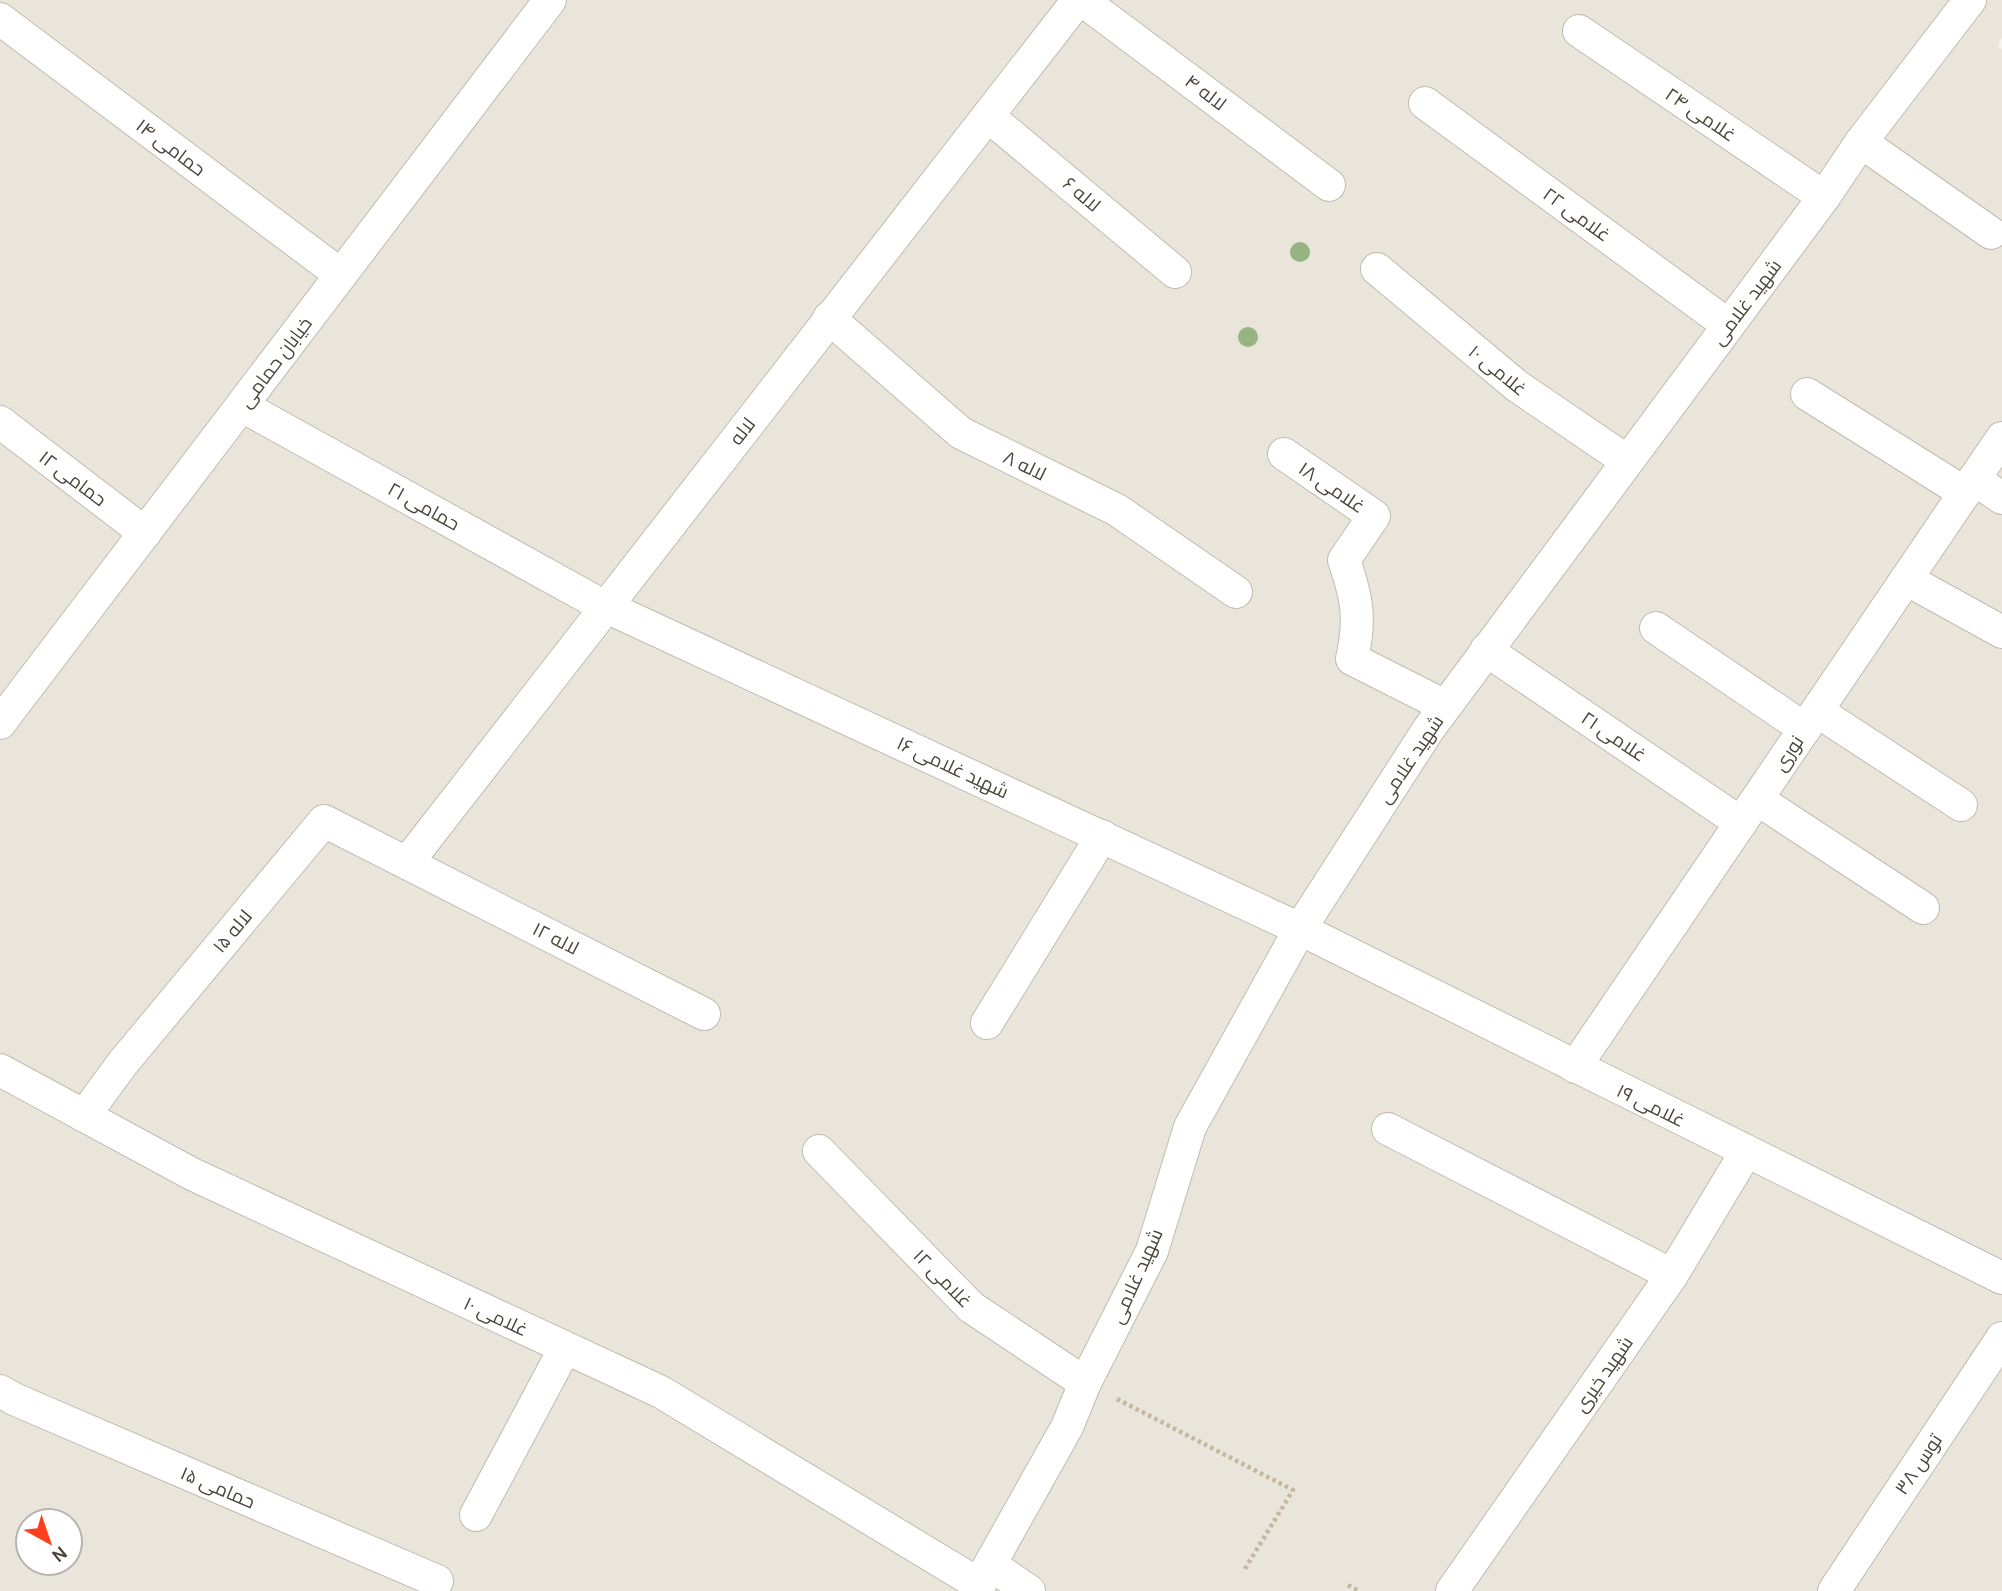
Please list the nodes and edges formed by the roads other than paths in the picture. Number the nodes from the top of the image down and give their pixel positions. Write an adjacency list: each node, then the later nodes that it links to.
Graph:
1 (1080, 0): 7 (street, لاله); 9 (street, لاله ۴)
2 (1970, 0): 8 (street, شهید غلامی)
3 (535, 5): 14 (street, خیابان حمامی)
4 (0, 19): 14 (street, حمامی ۱۴)
5 (1579, 31): 10 (street, غلامی ۲۴)
6 (1425, 103): 16 (street, غلامی ۲۲)
7 (988, 116): 13 (street, لاله ۶); 15 (street, لاله)
8 (1861, 142): 10 (street, شهید غلامی); 11 (street)
9 (1329, 184)
10 (1824, 197): 16 (street, شهید غلامی)
11 (1991, 233)
12 (1377, 269): 22 (street, غلامی ۱۰)
13 (1175, 272)
14 (341, 275): 18 (street, خیابان حمامی)
15 (829, 318): 27 (street, لاله ۸); 28 (street, لاله)
16 (1728, 325): 22 (street, شهید غلامی)
17 (1807, 394): 23 (street)
18 (242, 406): 25 (street, خیابان حمامی); 28 (street, حمامی ۲۱)
19 (0, 422): 25 (street, حمامی ۱۲)
20 (2002, 439): 23 (street, نوری)
21 (1284, 454): 32 (street, غلامی ۱۸)
22 (1627, 461): 31 (street, شهید غلامی)
23 (1969, 486): 24 (street); 26 (street, نوری)
24 (2002, 498)
25 (145, 533): 34 (street, خیابان حمامی)
26 (1906, 579): 30 (street); 33 (street, نوری)
27 (1236, 592)
28 (606, 606): 37 (street, شهید غلامی ۱۶); 38 (street, لاله)
29 (1656, 628): 33 (street)
30 (2002, 632)
31 (1486, 650): 32 (street, شهید غلامی); 36 (street, غلامی ۲۱)
32 (1446, 706): 40 (street, شهید غلامی)
33 (1811, 720): 35 (street); 36 (street, نوری)
34 (0, 723)
35 (1961, 805)
36 (1749, 811): 39 (street, غلامی ۲۱); 43 (street, نوری)
37 (1102, 836): 40 (street, شهید غلامی ۱۶); 42 (street)
38 (407, 863): 41 (street, لاله ۱۲); 45 (street, لاله ۱۵)
39 (1923, 908)
40 (1300, 929): 43 (street, غلامی ۱۹); 53 (street, شهید غلامی)
41 (704, 1014)
42 (987, 1023)
43 (1575, 1067): 48 (street, غلامی ۱۹)
44 (0, 1070): 45 (street, غلامی ۱۰)
45 (84, 1116): 52 (street, غلامی ۱۰)
46 (1388, 1129): 49 (street)
47 (819, 1151): 53 (street, غلامی ۱۲)
48 (1746, 1152): 49 (street, شهید خیری); 50 (street, غلامی ۱۹)
49 (1672, 1276): 59 (street, شهید خیری)
50 (2002, 1279)
51 (2002, 1338): 60 (street, توس ۳۸)
52 (565, 1348): 55 (street); 56 (street, غلامی ۱۰)
53 (1085, 1383): 56 (street, شهید غلامی)
54 (0, 1391): 57 (street, حمامی ۱۵)
55 (476, 1515)
56 (982, 1580): 58 (street, غلامی ۱۰)
57 (438, 1581)
58 (1029, 1591)
59 (1452, 1591)
60 (1834, 1591)

